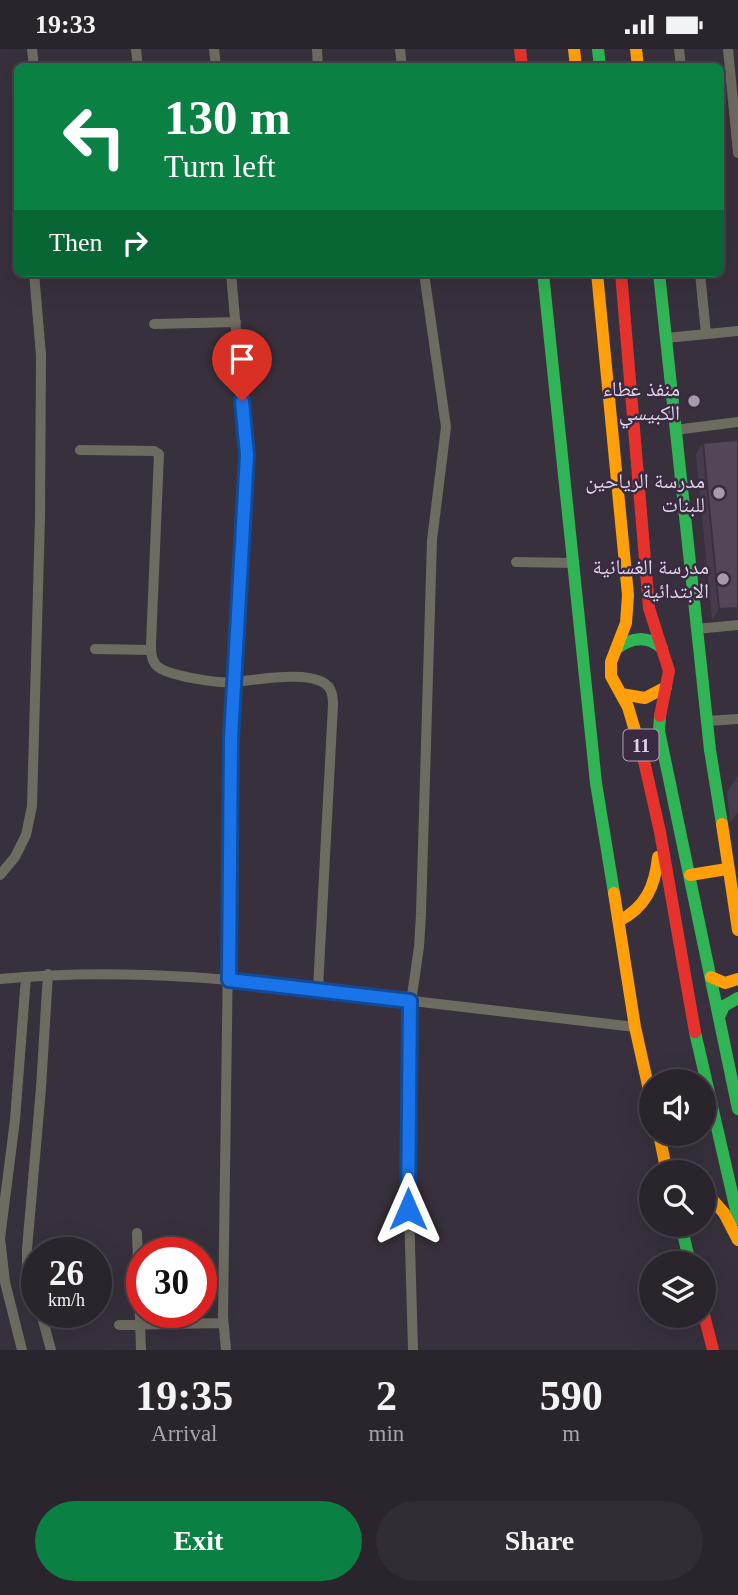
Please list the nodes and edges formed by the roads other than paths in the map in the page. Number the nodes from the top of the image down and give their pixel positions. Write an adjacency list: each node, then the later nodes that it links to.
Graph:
1 (728, 49): 2 (street)
2 (738, 153)
3 (34, 277): 34 (street)
4 (231, 277): 11 (street)
5 (425, 277): 46 (street)
6 (543, 277): 20 (main road)
7 (597, 277): 25 (main road, 11)
8 (621, 277): 23 (main road, 11)
9 (659, 277): 15 (main road)
10 (700, 277): 14 (street)
11 (236, 322): 12 (street); 27 (street)
12 (154, 324)
13 (738, 331): 14 (street)
14 (706, 334): 15 (street)
15 (666, 338): 17 (main road)
16 (738, 422): 17 (street)
17 (675, 430): 22 (main road)
18 (80, 450): 26 (street)
19 (516, 562): 20 (street)
20 (572, 563): 36 (main road)
21 (738, 625): 22 (street)
22 (696, 629): 31 (main road)
23 (663, 648): 25 (main road); 28 (main road, 11)
24 (95, 649): 26 (street)
25 (616, 649): 29 (main road, 11)
26 (151, 650): 27 (street)
27 (234, 683): 43 (street); 44 (street)
28 (666, 687): 29 (main road); 35 (main road, 11)
29 (621, 694): 32 (main road, 11)
30 (738, 719): 31 (street)
31 (707, 721): 33 (main road)
32 (660, 832): 36 (main road); 52 (main road, 11)
33 (730, 861): 35 (main road); 37 (main road)
34 (0, 875)
35 (690, 875): 40 (main road, 11)
36 (619, 921): 48 (main road)
37 (738, 930)
38 (48, 974): 39 (street); 43 (street); 54 (street)
39 (26, 977): 41 (street); 64 (street)
40 (711, 977): 42 (main road); 47 (main road, 11)
41 (0, 979)
42 (738, 979)
43 (229, 980): 44 (street); 58 (street)
44 (318, 989): 46 (street)
45 (738, 998): 47 (main road)
46 (410, 1001): 48 (street); 68 (street)
47 (719, 1017): 50 (main road, 11)
48 (635, 1027): 49 (main road)
49 (644, 1069)
50 (738, 1109)
51 (716, 1202): 56 (main road)
52 (738, 1219)
53 (137, 1233): 55 (street)
54 (28, 1237)
55 (137, 1237)
56 (738, 1240)
57 (217, 1323): 58 (street)
58 (223, 1323): 67 (street)
59 (120, 1325): 60 (street)
60 (126, 1325)
61 (45, 1328): 65 (street)
62 (139, 1328): 66 (street)
63 (707, 1328): 69 (main road)
64 (22, 1350)
65 (51, 1350)
66 (141, 1350)
67 (226, 1350)
68 (414, 1350)
69 (713, 1350)

